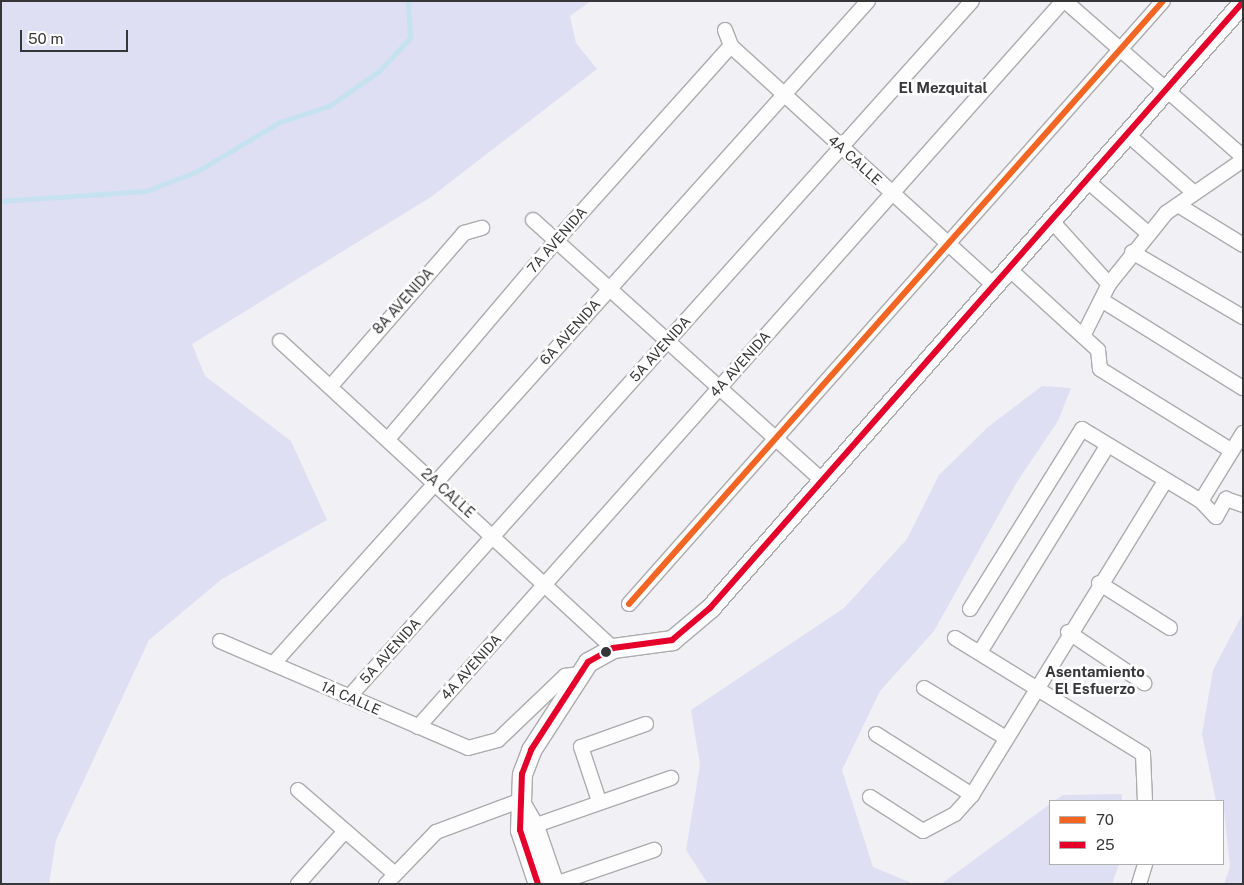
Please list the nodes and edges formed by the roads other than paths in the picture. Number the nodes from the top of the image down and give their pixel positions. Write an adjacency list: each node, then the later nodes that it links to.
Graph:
1 (868, 1): 10 (street, 6A AVENIDA)
2 (972, 1): 12 (street, 5A AVENIDA)
3 (1064, 1): 8 (street); 16 (street, 4A AVENIDA)
4 (1163, 1): 8 (street)
5 (1243, 2): 9 (main road)
6 (725, 30): 7 (street, 4A CALLE)
7 (731, 46): 10 (street, 4A CALLE); 22 (street, 7A AVENIDA)
8 (1118, 52): 9 (street); 23 (street)
9 (1164, 89): 11 (main road); 13 (street)
10 (783, 95): 12 (street, 4A CALLE); 29 (street, 6A AVENIDA)
11 (1126, 132): 14 (main road); 15 (street)
12 (841, 147): 16 (street, 4A CALLE); 34 (street, 5A AVENIDA)
13 (1241, 165): 15 (street)
14 (1086, 179): 18 (main road); 21 (street)
15 (1193, 192): 17 (street)
16 (892, 194): 23 (street, 4A CALLE); 37 (street, 4A AVENIDA)
17 (1178, 205): 21 (street); 24 (street)
18 (1050, 219): 26 (main road); 28 (street)
19 (533, 220): 22 (street)
20 (482, 228): 35 (street, 8A AVENIDA)
21 (1149, 234): 25 (street)
22 (554, 243): 29 (street); 39 (street, 7A AVENIDA)
23 (948, 244): 27 (street, 4A CALLE); 40 (street)
24 (1243, 245)
25 (1132, 252): 28 (street); 31 (street)
26 (1007, 267): 27 (main road); 32 (street)
27 (993, 284): 43 (main road)
28 (1109, 284): 30 (street)
29 (608, 290): 34 (street); 45 (street, 6A AVENIDA)
30 (1103, 301): 32 (street); 36 (street)
31 (1243, 316)
32 (1083, 336): 42 (street)
33 (280, 340): 35 (street, 2A CALLE)
34 (666, 342): 37 (street); 48 (street, 5A AVENIDA)
35 (331, 386): 39 (street, 2A CALLE)
36 (1243, 388)
37 (718, 389): 40 (street); 49 (street, 4A AVENIDA)
38 (1243, 433): 42 (street)
39 (388, 439): 45 (street, 2A CALLE)
40 (776, 439): 43 (street); 51 (street)
41 (1108, 444): 44 (street); 52 (street); 58 (street)
42 (1232, 451): 46 (street)
43 (822, 480): 57 (main road)
44 (1165, 480): 46 (street); 50 (street)
45 (436, 482): 48 (street, 2A CALLE); 59 (street, 6A AVENIDA)
46 (1201, 501): 47 (street)
47 (1243, 505)
48 (494, 535): 49 (street, 2A CALLE); 64 (street, 5A AVENIDA)
49 (546, 582): 57 (street, 2A CALLE); 66 (street, 4A AVENIDA)
50 (1099, 583): 53 (street); 54 (street)
51 (629, 604)
52 (970, 608)
53 (1170, 628)
54 (1068, 632): 61 (street); 62 (street)
55 (955, 638): 58 (street)
56 (220, 641): 59 (street, 1A CALLE)
57 (613, 648): 60 (main road)
58 (980, 652): 62 (street)
59 (273, 664): 64 (street, 1A CALLE)
60 (579, 674): 66 (street, 1A CALLE); 74 (main road)
61 (1144, 682)
62 (1038, 687): 68 (street); 73 (street)
63 (924, 688): 68 (street)
64 (349, 697): 66 (street, 1A CALLE)
65 (646, 724): 75 (street)
66 (418, 727)
67 (876, 734): 71 (street)
68 (1006, 738): 71 (street)
69 (671, 778): 75 (street)
70 (298, 790): 77 (street)
71 (972, 795): 72 (street)
72 (870, 797)
73 (1144, 800)
74 (519, 801): 76 (main road); 80 (street)
75 (599, 801): 76 (street)
76 (527, 828): 82 (main road); 83 (main road)
77 (345, 831): 80 (street); 81 (street)
78 (654, 850): 83 (street)
79 (1145, 865): 84 (street)
80 (391, 879)
81 (298, 884)
82 (538, 884)
83 (555, 884)
84 (1139, 884)

